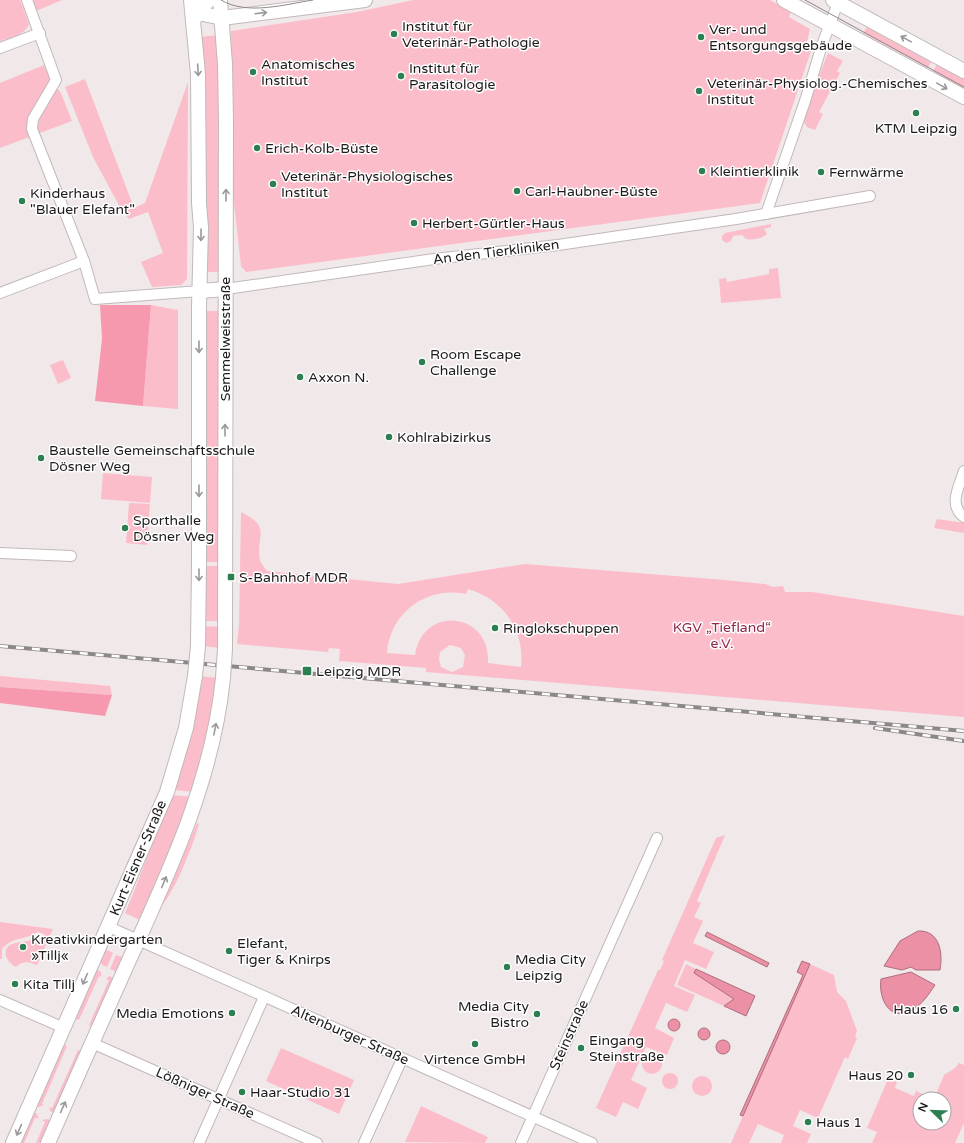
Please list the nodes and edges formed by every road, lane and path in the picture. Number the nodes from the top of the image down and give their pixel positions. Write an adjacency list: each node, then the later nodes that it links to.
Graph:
1 (27, 0): 10 (street, Semmelweisstraße)
2 (209, 0): 7 (main road)
3 (220, 0): 8 (main road, Semmelweisstraße)
4 (365, 0): 8 (main road, one-way to 4)
5 (784, 0): 9 (main road)
6 (837, 1): 9 (street); 12 (main road, one-way to 6)
7 (194, 8): 8 (main road); 18 (main road, Semmelweisstraße, one-way to 18)
8 (222, 18): 17 (main road, Semmelweisstraße, one-way to 8)
9 (830, 24): 13 (main road, one-way to 13); 15 (street)
10 (40, 33): 11 (street); 16 (street, Semmelweisstraße)
11 (0, 48)
12 (964, 71)
13 (964, 97)
14 (870, 196): 15 (street, An den Tierkliniken)
15 (766, 214): 17 (street, An den Tierkliniken)
16 (84, 261): 18 (street, Semmelweisstraße); 19 (street)
17 (226, 289): 18 (main road); 27 (main road, Semmelweisstraße, one-way to 17, bridge)
18 (200, 291): 24 (main road, Semmelweisstraße, one-way to 24, bridge)
19 (0, 294)
20 (964, 471): 21 (street)
21 (964, 517)
22 (0, 553): 23 (street)
23 (70, 556)
24 (195, 676): 26 (main road, Kurt-Eisner-Straße)
25 (656, 838): 34 (street, Steinstraße)
26 (109, 927): 27 (street, Altenburger Straße); 30 (main road, Kurt-Eisner-Straße, one-way to 30)
27 (138, 940): 28 (street, Altenburger Straße); 31 (main road)
28 (264, 996): 32 (street, Altenburger Straße); 33 (street)
29 (0, 1000): 30 (street)
30 (64, 1028): 35 (main road, Kurt-Eisner-Straße, one-way to 35)
31 (92, 1043): 33 (street, Lößniger Straße); 36 (main road, one-way to 31)
32 (402, 1059): 34 (street, Altenburger Straße); 39 (street)
33 (219, 1098): 37 (street); 38 (street, Lößniger Straße)
34 (533, 1116): 40 (street, Steinstraße); 41 (street, Altenburger Straße)
35 (13, 1143)
36 (48, 1143)
37 (199, 1143)
38 (317, 1143)
39 (364, 1143)
40 (521, 1143)
41 (592, 1143)

